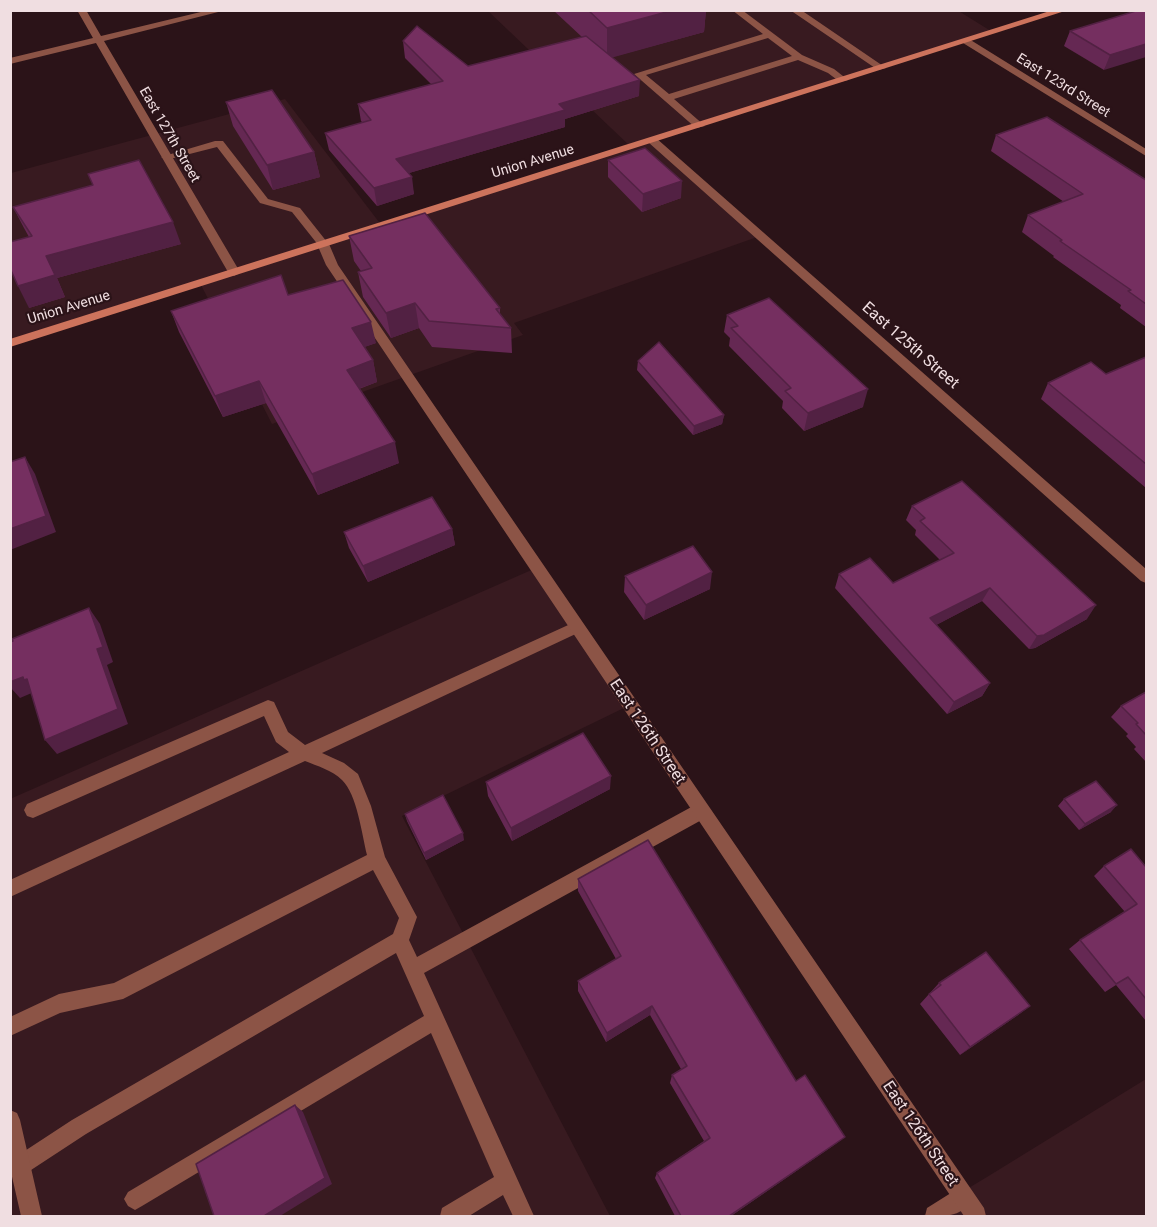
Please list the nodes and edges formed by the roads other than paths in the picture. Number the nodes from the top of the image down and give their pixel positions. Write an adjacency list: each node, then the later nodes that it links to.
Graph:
1 (81, 10): 7 (street, East 127th Street)
2 (222, 10): 7 (street)
3 (736, 10): 6 (street)
4 (794, 10): 11 (street)
5 (1064, 10): 8 (main road, Union Avenue)
6 (769, 35): 9 (street); 13 (street)
7 (98, 40): 10 (street); 17 (street, East 127th Street)
8 (966, 42): 11 (main road, Union Avenue); 16 (street, East 123rd Street)
9 (799, 57): 12 (street); 13 (street)
10 (10, 61)
11 (881, 68): 12 (main road, Union Avenue)
12 (843, 80): 14 (main road, Union Avenue)
13 (667, 98): 14 (street)
14 (700, 126): 15 (main road, Union Avenue)
15 (652, 140): 18 (main road, Union Avenue); 21 (street, East 125th Street)
16 (1146, 153)
17 (166, 157): 18 (street, East 126th Street); 19 (street, East 127th Street)
18 (323, 244): 19 (main road, Union Avenue); 22 (street, East 126th Street)
19 (234, 272): 20 (main road, Union Avenue)
20 (10, 343)
21 (1146, 577)
22 (577, 627): 23 (street); 25 (street, East 126th Street)
23 (302, 753): 24 (street); 26 (street); 27 (street)
24 (33, 810)
25 (701, 811): 29 (street); 35 (street, East 126th Street)
26 (377, 859): 28 (street); 31 (street)
27 (10, 890)
28 (400, 940): 29 (street); 33 (street)
29 (413, 969): 30 (street)
30 (435, 1020): 34 (street); 36 (street)
31 (10, 1027)
32 (10, 1120): 33 (street)
33 (21, 1165): 37 (street)
34 (507, 1180): 38 (street); 39 (street)
35 (962, 1197): 40 (street); 41 (street, East 126th Street)
36 (135, 1199)
37 (32, 1216)
38 (450, 1216)
39 (524, 1216)
40 (935, 1216)
41 (976, 1216)

